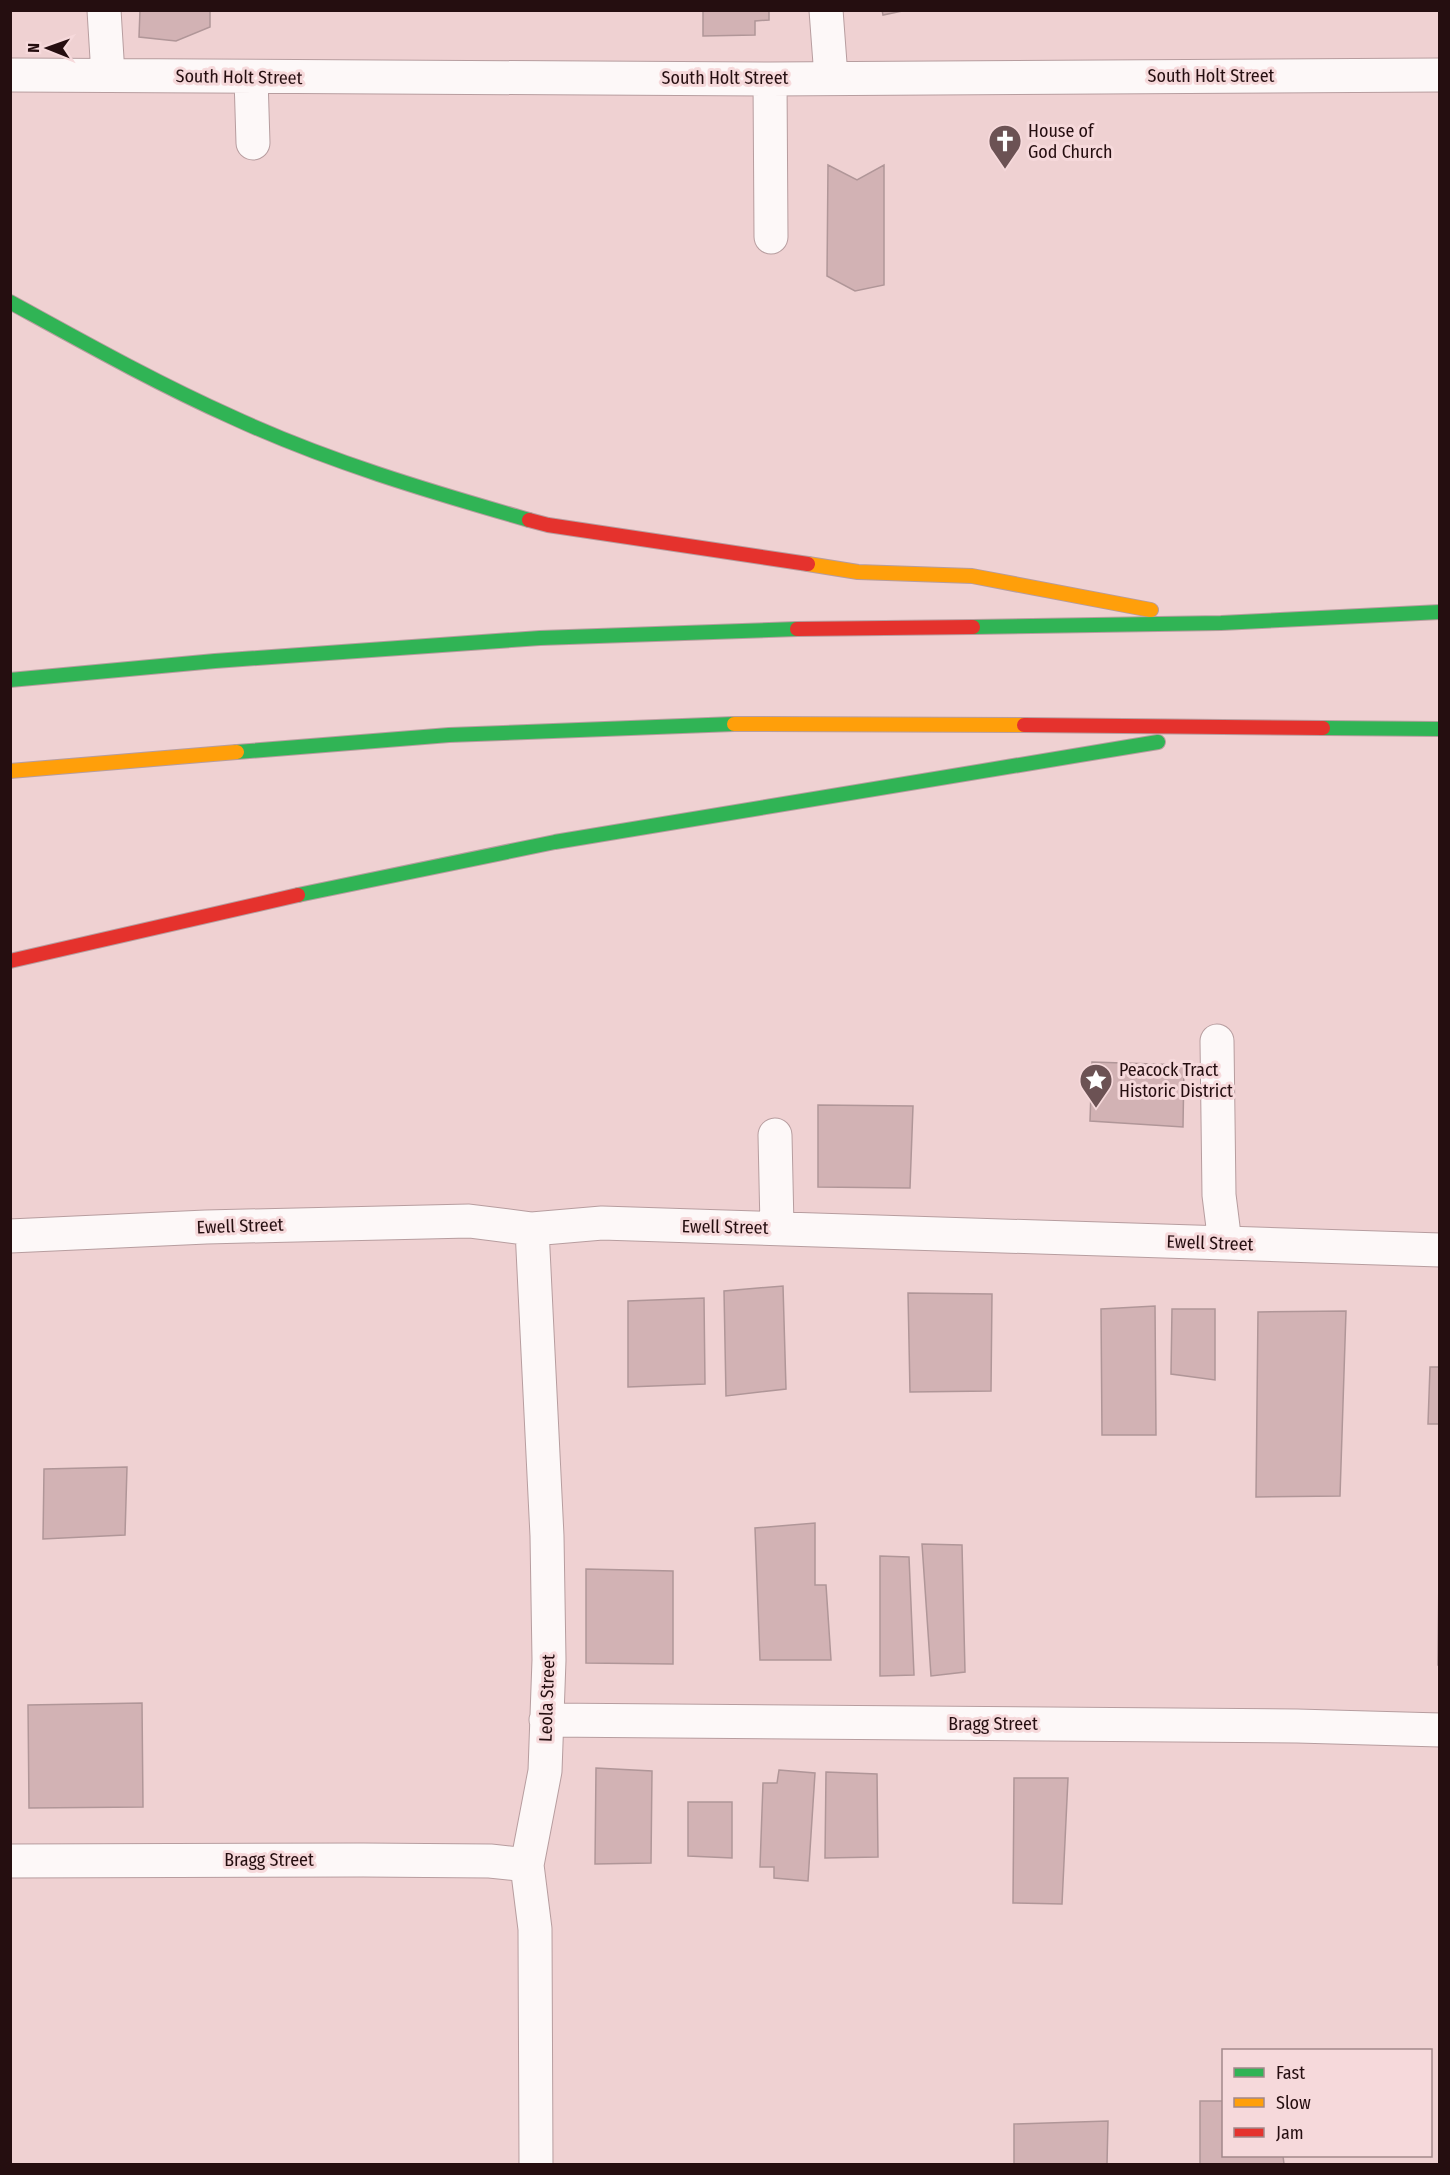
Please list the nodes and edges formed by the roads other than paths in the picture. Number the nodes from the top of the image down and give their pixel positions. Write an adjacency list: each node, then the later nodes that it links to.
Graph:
1 (104, 10): 4 (street)
2 (826, 10): 6 (street)
3 (10, 75): 4 (street, South Holt Street)
4 (108, 75): 7 (street, South Holt Street)
5 (1440, 75): 6 (street, South Holt Street)
6 (831, 77): 8 (street, South Holt Street)
7 (251, 78): 8 (street, South Holt Street); 9 (street)
8 (770, 79): 10 (street)
9 (253, 143)
10 (771, 237)
11 (10, 302): 13 (highway)
12 (1440, 612): 13 (highway)
13 (1221, 623): 14 (highway)
14 (10, 680)
15 (1246, 727): 16 (highway); 17 (highway); 18 (highway)
16 (1440, 729)
17 (10, 771)
18 (10, 961)
19 (1217, 1041): 24 (street)
20 (775, 1136): 21 (street)
21 (777, 1227): 22 (street, Ewell Street); 24 (street, Ewell Street)
22 (532, 1229): 23 (street, Ewell Street); 26 (street, Leola Street)
23 (10, 1236)
24 (1225, 1243): 25 (street, Ewell Street)
25 (1440, 1250)
26 (546, 1720): 27 (street, Bragg Street); 29 (street, Leola Street)
27 (1440, 1730)
28 (10, 1861): 29 (street, Bragg Street)
29 (527, 1865): 30 (street, Leola Street)
30 (536, 2164)

